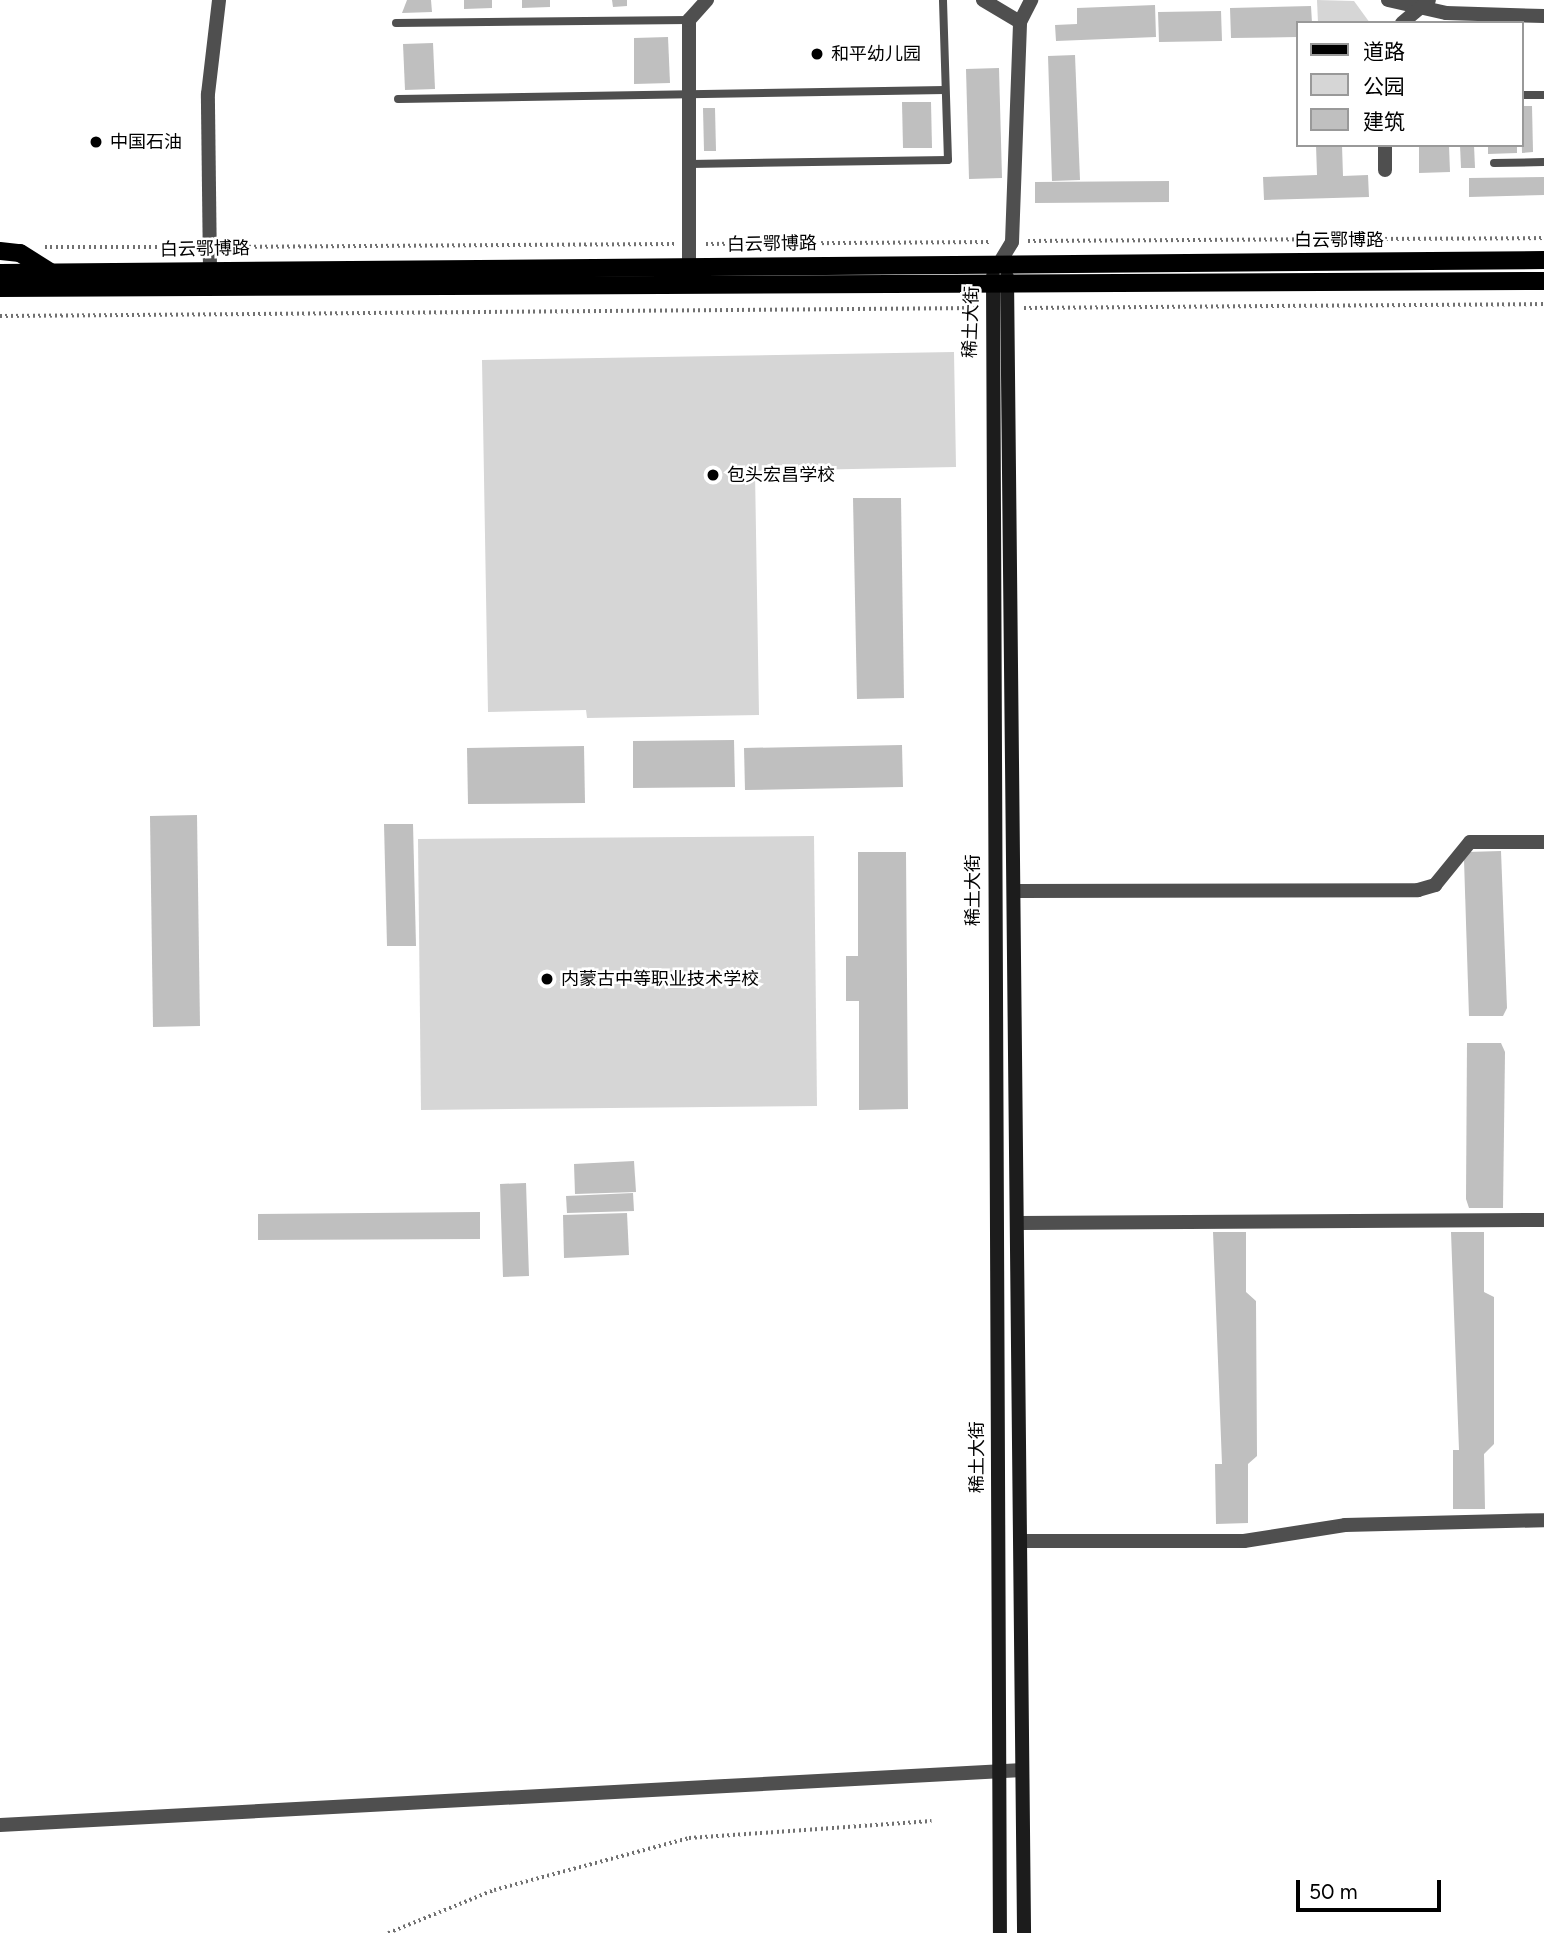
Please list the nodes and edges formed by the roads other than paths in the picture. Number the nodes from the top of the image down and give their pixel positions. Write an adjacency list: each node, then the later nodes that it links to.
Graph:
1 (219, 0): 27 (street)
2 (707, 0): 9 (street)
3 (943, 0): 13 (lane)
4 (983, 0): 11 (street)
5 (1031, 0): 11 (street)
6 (1388, 0): 7 (street)
7 (1423, 4): 8 (street); 10 (street)
8 (1544, 16)
9 (689, 20): 12 (lane); 14 (street)
10 (1404, 21)
11 (1020, 22): 25 (street)
12 (397, 23)
13 (946, 90): 14 (lane); 21 (lane)
14 (690, 94): 17 (lane); 21 (street)
15 (1523, 95): 16 (lane)
16 (1544, 95)
17 (398, 99)
18 (1385, 147): 22 (street)
19 (1544, 162): 20 (lane)
20 (1494, 163)
21 (690, 164): 26 (street)
22 (1385, 170)
23 (0, 251): 28 (main road)
24 (1544, 260): 25 (main road, 白云鄂博路)
25 (1000, 262): 26 (main road, 白云鄂博路); 31 (main road, 稀土大街); 32 (main road, 稀土大街)
26 (689, 266): 27 (main road, 白云鄂博路)
27 (210, 270): 28 (main road, 白云鄂博路)
28 (51, 272): 29 (main road, 白云鄂博路)
29 (0, 273)
30 (1544, 281): 31 (main road)
31 (1012, 284): 32 (main road); 35 (main road, 稀土大街)
32 (988, 285): 33 (main road); 41 (main road, 稀土大街)
33 (0, 288)
34 (1544, 842): 35 (street)
35 (1016, 891): 37 (main road, 稀土大街)
36 (1544, 1220): 37 (street)
37 (1018, 1223): 39 (main road, 稀土大街)
38 (1544, 1520): 39 (street)
39 (1021, 1541): 40 (main road, 稀土大街)
40 (1023, 1770): 41 (street); 44 (main road, 稀土大街)
41 (999, 1771): 42 (street); 43 (main road, 稀土大街)
42 (0, 1825)
43 (1000, 1933)
44 (1024, 1933)

